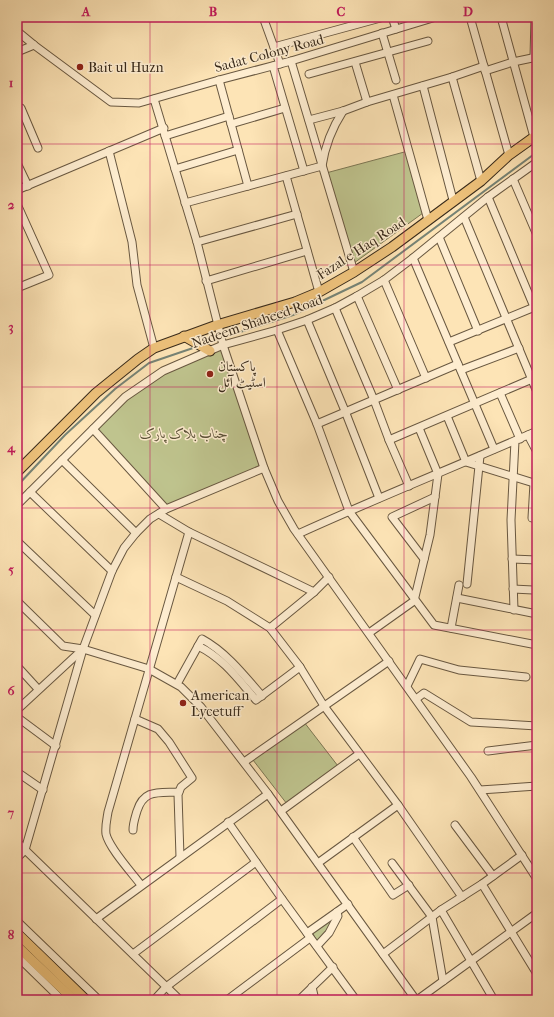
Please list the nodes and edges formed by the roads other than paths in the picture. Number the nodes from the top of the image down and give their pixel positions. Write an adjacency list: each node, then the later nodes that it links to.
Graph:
1 (263, 17): 14 (street)
2 (384, 17): 14 (street)
3 (392, 17): 8 (street)
4 (436, 17): 8 (street, Sadat Colony Road)
5 (470, 17): 22 (street)
6 (501, 17): 20 (street)
7 (535, 17): 10 (street)
8 (396, 29): 11 (street, Sadat Colony Road)
9 (17, 31): 13 (street, Sadat Colony Road)
10 (536, 32): 17 (street)
11 (382, 33): 16 (street); 18 (street, Sadat Colony Road)
12 (428, 41): 16 (street)
13 (34, 45): 15 (street); 29 (street, Sadat Colony Road)
14 (274, 47): 21 (street)
15 (17, 52)
16 (388, 52): 19 (street); 26 (street)
17 (535, 57): 20 (street)
18 (291, 61): 21 (street, Sadat Colony Road); 35 (street)
19 (355, 62): 23 (street); 30 (street)
20 (514, 62): 22 (street); 38 (street)
21 (276, 65): 25 (street, Sadat Colony Road); 31 (street)
22 (485, 68): 24 (street); 42 (street)
23 (309, 74)
24 (452, 78): 27 (street); 50 (street)
25 (219, 80): 29 (street, Sadat Colony Road); 34 (street)
26 (396, 80)
27 (423, 86): 28 (street); 55 (street)
28 (393, 95): 30 (street); 60 (street)
29 (154, 99): 36 (street)
30 (367, 102): 33 (street)
31 (285, 108): 34 (street); 47 (street)
32 (17, 109): 39 (street)
33 (343, 111): 35 (street); 45 (street)
34 (230, 120): 37 (street); 40 (street)
35 (309, 120): 45 (street)
36 (164, 128): 37 (street); 41 (street)
37 (165, 136): 46 (street)
38 (536, 136): 42 (main road, Fazal e Haq Road)
39 (38, 148)
40 (238, 150): 46 (street); 52 (street)
41 (109, 151): 51 (street); 82 (street)
42 (510, 155): 50 (main road, Fazal e Haq Road)
43 (537, 162): 49 (street, Nadeem Shaheed Road)
44 (17, 163): 51 (street)
45 (322, 166): 47 (street); 66 (street)
46 (175, 169): 56 (street)
47 (304, 171): 48 (street)
48 (286, 176): 52 (street); 58 (street)
49 (513, 179): 54 (street, Nadeem Shaheed Road); 61 (street)
50 (480, 180): 55 (main road, Fazal e Haq Road)
51 (28, 186): 53 (street)
52 (248, 186): 56 (street)
53 (17, 190)
54 (488, 197): 59 (street, Nadeem Shaheed Road); 73 (street)
55 (453, 200): 60 (main road, Fazal e Haq Road)
56 (185, 203): 63 (street)
57 (17, 204): 69 (street)
58 (297, 214): 63 (street); 64 (street)
59 (464, 217): 62 (street, Nadeem Shaheed Road); 74 (street)
60 (428, 220): 66 (main road, Fazal e Haq Road)
61 (537, 235)
62 (439, 237): 65 (street, Nadeem Shaheed Road); 78 (street)
63 (197, 242): 68 (street)
64 (307, 251): 68 (street); 70 (street)
65 (414, 258): 67 (street, Nadeem Shaheed Road); 80 (street)
66 (354, 272): 70 (main road, Fazal e Haq Road)
67 (384, 280): 71 (street, Nadeem Shaheed Road); 86 (street)
68 (206, 281): 76 (street)
69 (17, 288)
70 (319, 292): 76 (main road, Fazal e Haq Road)
71 (357, 296): 72 (street, Nadeem Shaheed Road); 88 (street)
72 (335, 308): 75 (street, Nadeem Shaheed Road); 91 (street)
73 (536, 309): 74 (street)
74 (507, 319): 78 (street); 83 (street)
75 (307, 320): 77 (street, Nadeem Shaheed Road); 93 (street)
76 (218, 328): 79 (main road, Fazal e Haq Road); 81 (street)
77 (277, 330): 81 (street, Nadeem Shaheed Road); 95 (street)
78 (478, 331): 80 (street)
79 (184, 336): 82 (main road, Fazal e Haq Road); 84 (main road)
80 (449, 342): 85 (street)
81 (223, 344): 84 (street, Nadeem Shaheed Road); 108 (street)
82 (154, 348): 109 (main road)
83 (519, 348): 85 (street); 87 (street)
84 (209, 350): 97 (street, Nadeem Shaheed Road)
85 (460, 367): 86 (street); 92 (street)
86 (426, 378): 88 (street)
87 (532, 379): 89 (street); 90 (street)
88 (398, 390): 91 (street)
89 (537, 392)
90 (500, 393): 92 (street); 101 (street)
91 (374, 400): 93 (street); 100 (street)
92 (475, 403): 94 (street); 102 (street)
93 (345, 411): 95 (street); 116 (street)
94 (447, 416): 96 (street); 106 (street)
95 (317, 424): 119 (street)
96 (419, 428): 100 (street); 110 (street)
97 (93, 429): 105 (street, Nadeem Shaheed Road); 118 (street)
98 (537, 432): 99 (street)
99 (528, 435): 101 (street); 103 (street)
100 (389, 440): 113 (street)
101 (518, 440): 102 (street); 111 (street)
102 (494, 449): 104 (street)
103 (537, 452)
104 (480, 456): 106 (street); 107 (street)
105 (62, 460): 114 (street, Nadeem Shaheed Road); 123 (street)
106 (466, 462): 107 (street); 110 (street)
107 (478, 466): 111 (street); 132 (street)
108 (264, 468): 118 (street); 124 (street)
109 (17, 472)
110 (438, 474): 113 (street); 115 (street)
111 (514, 476): 112 (street); 127 (street)
112 (536, 483): 121 (street)
113 (409, 486): 116 (street)
114 (30, 492): 117 (street, Nadeem Shaheed Road); 129 (street)
115 (435, 497): 126 (street); 126 (street)
116 (379, 498): 119 (street)
117 (17, 505)
118 (166, 509): 120 (street)
119 (349, 511): 124 (street); 137 (street)
120 (158, 514): 122 (street); 123 (street)
121 (532, 518)
122 (189, 532): 130 (street); 136 (street)
123 (136, 533): 129 (street)
124 (298, 534): 131 (street)
125 (17, 541): 142 (street)
126 (424, 559): 137 (street)
127 (512, 559): 128 (street); 134 (street)
128 (537, 560)
129 (112, 571): 142 (street)
130 (176, 577): 143 (street); 151 (street)
131 (329, 577): 136 (street); 145 (street)
132 (467, 584)
133 (459, 585): 138 (street)
134 (513, 589): 135 (street); 140 (street)
135 (533, 590)
136 (314, 592): 143 (street)
137 (415, 597): 144 (street); 145 (street)
138 (457, 598): 140 (street); 144 (street)
139 (17, 601): 147 (street)
140 (514, 610): 141 (street)
141 (537, 614)
142 (95, 615): 147 (street)
143 (270, 628): 150 (street)
144 (451, 628): 146 (street)
145 (369, 633): 148 (street)
146 (537, 645)
147 (83, 649): 151 (street); 155 (street); 163 (street)
148 (389, 661): 154 (street); 157 (street)
149 (17, 666): 155 (street)
150 (300, 667): 153 (street); 157 (street)
151 (149, 669): 153 (street); 160 (street)
152 (526, 677): 154 (street)
153 (177, 684): 166 (street)
154 (407, 686): 156 (street)
155 (38, 689): 158 (street)
156 (416, 699): 161 (street); 170 (street)
157 (324, 706): 165 (street); 166 (street)
158 (17, 710)
159 (17, 717): 163 (street)
160 (135, 720): 171 (street); 190 (street)
161 (537, 726)
162 (537, 745): 164 (street)
163 (56, 746): 169 (street)
164 (488, 751)
165 (359, 754): 173 (street); 174 (street)
166 (244, 762): 172 (street)
167 (17, 772): 169 (street)
168 (537, 786): 170 (street)
169 (43, 790): 180 (street)
170 (480, 790): 181 (street)
171 (179, 792): 177 (street); 182 (street)
172 (268, 794): 174 (street); 175 (street)
173 (398, 805): 178 (street); 192 (street)
174 (281, 811): 185 (street)
175 (228, 822): 182 (street); 184 (street)
176 (455, 825): 187 (street)
177 (133, 830)
178 (353, 837): 185 (street); 191 (street)
179 (17, 842): 180 (street)
180 (25, 850): 183 (street); 199 (street)
181 (522, 855): 187 (street); 188 (street)
182 (180, 857): 190 (street)
183 (17, 858)
184 (256, 862): 193 (street); 206 (street)
185 (318, 862): 194 (street)
186 (392, 863): 191 (street)
187 (492, 876): 189 (street)
188 (537, 879)
189 (482, 884): 192 (street); 201 (street)
190 (141, 885): 199 (street)
191 (409, 885): 198 (street)
192 (462, 897): 195 (street)
193 (282, 899): 203 (street); 213 (street)
194 (348, 904): 196 (street); 207 (street)
195 (441, 910): 198 (street); 209 (street)
196 (337, 912): 203 (street); 205 (street)
197 (537, 913): 201 (street)
198 (432, 917): 207 (street); 212 (street)
199 (96, 919): 206 (street)
200 (17, 921): 217 (street)
201 (512, 932): 209 (street); 211 (street)
202 (17, 933): 215 (main road)
203 (309, 935): 205 (street); 220 (street)
204 (17, 946): 215 (main road)
205 (317, 946): 210 (street)
206 (133, 954): 213 (street)
207 (383, 954): 224 (street)
208 (17, 956): 216 (street)
209 (471, 961): 212 (street); 225 (street)
210 (333, 967): 214 (street); 223 (street)
211 (537, 974)
212 (443, 981): 224 (street)
213 (166, 987): 218 (street); 219 (street)
214 (312, 988): 221 (street); 222 (street)
215 (77, 999)
216 (62, 1000)
217 (99, 1000)
218 (154, 1000)
219 (180, 1000)
220 (227, 1000)
221 (299, 1000)
222 (315, 1000)
223 (356, 1000)
224 (416, 1000)
225 (494, 1000)

